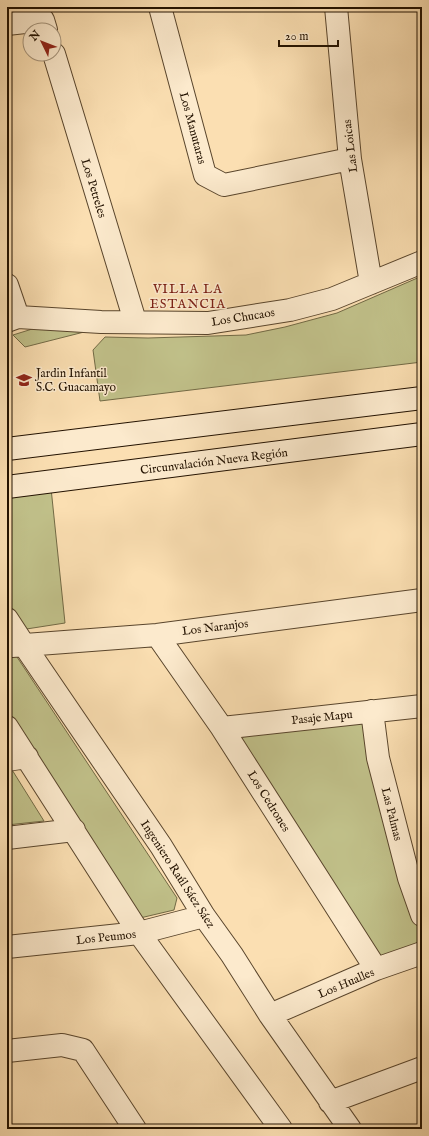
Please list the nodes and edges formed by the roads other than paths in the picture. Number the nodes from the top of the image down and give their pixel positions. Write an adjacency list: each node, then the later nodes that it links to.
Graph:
1 (160, 7): 8 (street, Los Manutaras)
2 (336, 7): 8 (street, Las Loicas)
3 (22, 22): 6 (street)
4 (25, 22): 5 (street)
5 (44, 22)
6 (7, 24)
7 (56, 62): 13 (street, Los Petreles)
8 (350, 159): 10 (street, Las Loicas)
9 (422, 262): 10 (street, Los Chucaos)
10 (371, 283): 13 (street, Los Chucaos)
11 (7, 286): 12 (street)
12 (12, 319): 13 (street, Los Chucaos)
13 (135, 322)
14 (422, 398): 16 (street)
15 (422, 434): 17 (street, Circunvalación Nueva Región)
16 (7, 449)
17 (7, 487)
18 (422, 600): 20 (street, Los Naranjos)
19 (7, 619): 21 (street, Ingeniero Raúl Sáez Sáez)
20 (157, 635): 21 (street, Los Naranjos); 25 (street, Los Cedrones)
21 (15, 646): 30 (street, Ingeniero Raúl Sáez Sáez)
22 (422, 706): 23 (street, Pasaje Mapu)
23 (372, 711): 25 (street, Pasaje Mapu); 29 (street, Las Palmas)
24 (7, 727): 26 (street)
25 (222, 728): 34 (street, Los Cedrones)
26 (17, 759): 27 (street)
27 (74, 830): 28 (street); 31 (street)
28 (7, 838)
29 (422, 915)
30 (204, 916): 31 (street, Los Peumos); 35 (street, Ingeniero Raúl Sáez Sáez)
31 (140, 933): 32 (street, Los Peumos); 40 (street)
32 (7, 948)
33 (422, 953): 34 (street, Los Hualles)
34 (376, 969): 35 (street, Los Hualles)
35 (270, 1015): 38 (street, Ingeniero Raúl Sáez Sáez)
36 (7, 1052): 39 (street)
37 (422, 1068): 38 (street)
38 (330, 1102): 41 (street, Ingeniero Raúl Sáez Sáez)
39 (135, 1129)
40 (282, 1129)
41 (350, 1129)

